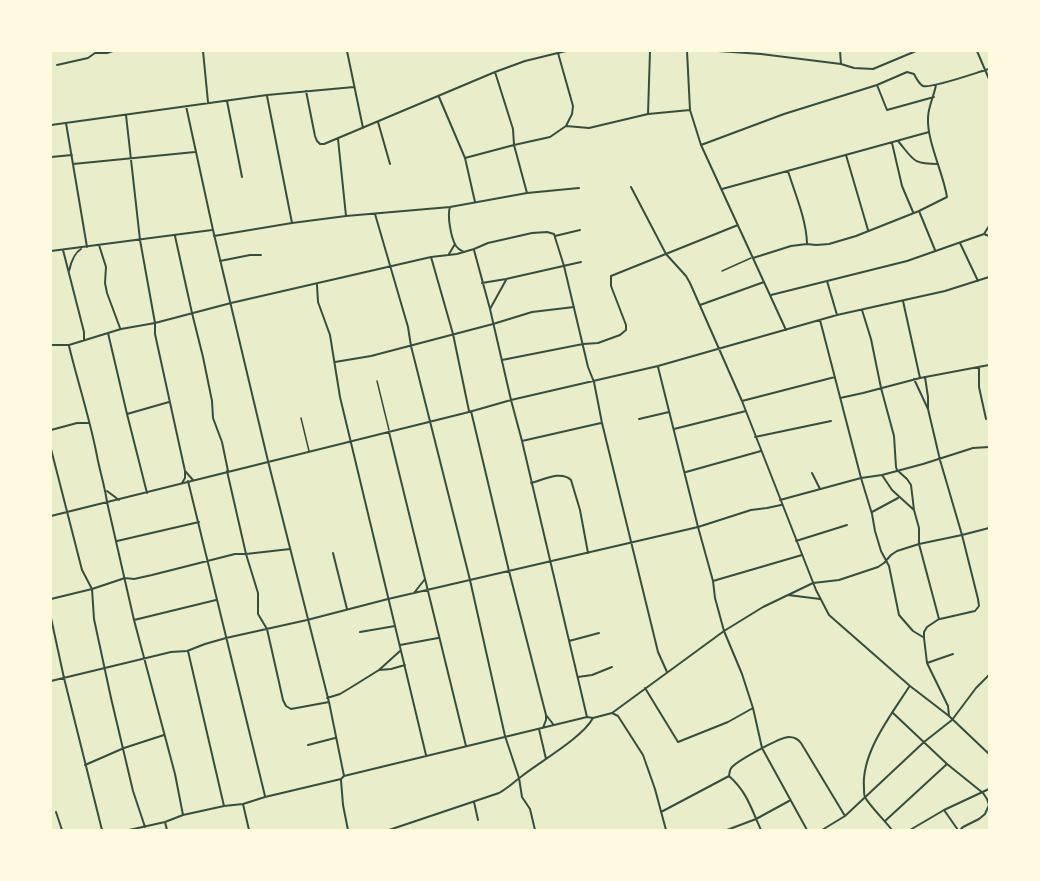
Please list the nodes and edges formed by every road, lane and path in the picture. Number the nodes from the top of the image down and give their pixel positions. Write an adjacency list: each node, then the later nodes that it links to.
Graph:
1 (113, 51): 11 (street)
2 (203, 51): 27 (street)
3 (347, 51): 21 (street)
4 (566, 51): 13 (street)
5 (650, 51): 30 (street)
6 (687, 51): 29 (street)
7 (718, 51): 12 (street)
8 (840, 51): 14 (street)
9 (916, 51): 14 (street)
10 (977, 51): 16 (street)
11 (95, 52): 15 (street)
12 (761, 52): 14 (street)
13 (558, 53): 17 (street); 35 (street)
14 (841, 64)
15 (57, 65)
16 (987, 70): 18 (street); 20 (street)
17 (495, 72): 24 (street); 41 (street)
18 (989, 79)
19 (877, 85): 20 (street); 25 (street); 42 (street)
20 (936, 85): 25 (street)
21 (354, 87): 22 (street); 36 (street)
22 (306, 91): 23 (street); 38 (street)
23 (267, 95): 26 (street); 64 (street)
24 (439, 96): 32 (street); 48 (street)
25 (934, 97): 37 (street)
26 (227, 101): 27 (street); 53 (street)
27 (208, 102): 28 (street)
28 (186, 106): 31 (street); 43 (street)
29 (690, 110): 30 (street); 42 (street)
30 (648, 114): 35 (street)
31 (126, 115): 33 (street); 47 (street)
32 (378, 122): 36 (street); 50 (street)
33 (66, 123): 34 (street); 44 (street)
34 (51, 124)
35 (566, 126): 41 (street)
36 (363, 128): 38 (street)
37 (929, 132): 39 (street); 51 (street)
38 (338, 139): 63 (street)
39 (898, 141): 40 (street); 51 (street)
40 (892, 143): 45 (street); 61 (street)
41 (514, 145): 48 (street); 57 (street)
42 (701, 146): 56 (street)
43 (197, 152): 47 (street); 67 (street)
44 (72, 155): 46 (street); 49 (street)
45 (846, 155): 52 (street); 69 (street)
46 (51, 157)
47 (131, 158): 49 (street); 75 (street)
48 (465, 158): 58 (street)
49 (73, 164): 80 (street)
50 (390, 164)
51 (938, 164): 60 (street)
52 (788, 171): 56 (street); 78 (street)
53 (242, 177)
54 (631, 187): 87 (street)
55 (579, 188): 57 (street)
56 (722, 189): 65 (street)
57 (527, 193): 58 (street)
58 (475, 202): 59 (street)
59 (450, 207): 62 (street); 77 (street)
60 (919, 211): 61 (street); 83 (street)
61 (914, 213): 69 (street)
62 (375, 214): 63 (street); 93 (street)
63 (346, 216): 64 (street)
64 (292, 223): 73 (street)
65 (738, 225): 87 (street); 90 (street)
66 (989, 226): 70 (street)
67 (213, 230): 72 (street); 73 (street)
68 (580, 230): 71 (street)
69 (868, 230): 78 (street)
70 (984, 234): 74 (street); 76 (street)
71 (554, 235): 81 (street); 94 (street)
72 (175, 236): 75 (street); 111 (street)
73 (214, 236): 91 (street)
74 (989, 236)
75 (140, 240): 79 (street); 114 (street)
76 (960, 243): 83 (street); 100 (street)
77 (455, 244): 85 (street); 86 (street)
78 (807, 244): 90 (street)
79 (99, 245): 80 (street); 116 (street)
80 (87, 247): 82 (street); 95 (street)
81 (474, 249): 85 (street); 102 (street)
82 (63, 250): 84 (street); 95 (street)
83 (935, 250): 99 (street)
84 (51, 251)
85 (465, 252): 86 (street)
86 (448, 254): 89 (street)
87 (666, 254): 107 (street); 121 (street)
88 (261, 255): 91 (street)
89 (431, 257): 93 (street); 119 (street)
90 (753, 258): 96 (lane); 101 (street)
91 (220, 261): 106 (street)
92 (581, 262): 94 (street)
93 (390, 266): 103 (street); 124 (street)
94 (564, 266): 98 (street); 108 (street)
95 (69, 271): 120 (street)
96 (722, 271)
97 (989, 277): 100 (street)
98 (506, 279): 102 (street); 109 (street)
99 (827, 281): 104 (street); 112 (street)
100 (978, 281): 105 (street)
101 (764, 282): 104 (street); 107 (street)
102 (482, 283): 109 (street)
103 (317, 284): 106 (street); 127 (street)
104 (771, 295): 117 (street)
105 (903, 301): 110 (street); 133 (street)
106 (231, 303): 111 (street); 165 (street)
107 (700, 304): 125 (street)
108 (574, 307): 115 (street); 121 (street)
109 (490, 309): 115 (street)
110 (861, 309): 112 (street); 137 (street)
111 (192, 313): 114 (street); 168 (street)
112 (837, 315): 113 (street)
113 (820, 320): 117 (street); 131 (street)
114 (155, 323): 116 (street); 141 (street)
115 (493, 324): 119 (street); 126 (street)
116 (121, 329): 118 (street)
117 (786, 330): 125 (street)
118 (108, 333): 120 (street); 146 (street)
119 (453, 334): 124 (street); 144 (street)
120 (84, 340): 123 (street)
121 (583, 344): 126 (street); 136 (street)
122 (51, 345): 123 (street)
123 (69, 345): 152 (street)
124 (411, 346): 127 (street); 151 (street)
125 (719, 348): 129 (street); 140 (street)
126 (502, 360): 139 (street)
127 (335, 362): 158 (street)
128 (989, 365): 130 (street)
129 (658, 366): 136 (street); 145 (street)
130 (979, 367): 132 (street); 149 (street)
131 (835, 377): 138 (street); 140 (street)
132 (925, 377): 133 (street); 142 (street)
133 (920, 378): 134 (street)
134 (914, 379): 137 (street); 142 (street)
135 (377, 381): 156 (lane)
136 (594, 382): 139 (street); 153 (street)
137 (881, 388): 138 (street); 166 (street)
138 (840, 398): 172 (street)
139 (511, 400): 144 (street); 159 (street)
140 (742, 401): 143 (street)
141 (169, 402): 146 (street); 167 (street)
142 (928, 409): 164 (street)
143 (746, 411): 154 (street); 157 (street)
144 (470, 412): 151 (street); 206 (street)
145 (669, 412): 148 (street); 154 (street)
146 (127, 414): 179 (street)
147 (301, 418): 162 (lane)
148 (639, 419)
149 (986, 419)
150 (831, 421): 157 (street)
151 (430, 422): 156 (street); 209 (street)
152 (89, 423): 155 (street); 177 (street)
153 (602, 423): 159 (street); 196 (street)
154 (674, 429): 170 (street)
155 (51, 430)
156 (389, 432): 158 (street); 208 (street)
157 (755, 437): 163 (street)
158 (351, 441): 162 (street); 217 (street)
159 (522, 441): 176 (street)
160 (989, 447): 164 (street)
161 (51, 449): 186 (street)
162 (309, 451): 165 (street)
163 (761, 451): 170 (street); 182 (street)
164 (940, 460): 166 (street); 193 (street)
165 (268, 461): 168 (street); 198 (street)
166 (897, 470): 171 (street); 185 (street)
167 (185, 471): 173 (street); 175 (street)
168 (227, 471): 173 (street); 201 (street)
169 (812, 472): 178 (street)
170 (684, 473): 191 (street)
171 (882, 475): 172 (street); 180 (street)
172 (861, 478): 178 (street); 187 (street)
173 (193, 480): 174 (street)
174 (188, 481): 175 (street); 189 (street)
175 (182, 483): 179 (street)
176 (531, 483): 200 (street); 205 (street)
177 (106, 489): 181 (street); 183 (street)
178 (820, 489): 182 (street)
179 (147, 493): 181 (street)
180 (899, 497): 185 (street); 187 (street)
181 (120, 500): 183 (street)
182 (780, 500): 184 (street)
183 (107, 502): 186 (street); 195 (street)
184 (781, 505): 191 (street); 194 (street)
185 (914, 510): 197 (street)
186 (67, 512): 188 (street); 212 (street)
187 (872, 512): 204 (street)
188 (51, 516)
189 (199, 522): 195 (street); 203 (street)
190 (848, 525): 194 (street)
191 (698, 527): 196 (street); 210 (street)
192 (989, 528): 193 (street)
193 (962, 535): 197 (street); 222 (street)
194 (796, 540): 202 (street)
195 (117, 541): 207 (street)
196 (631, 542): 200 (street); 244 (street)
197 (919, 544): 204 (street); 222 (street)
198 (290, 549): 201 (street); 224 (street)
199 (333, 553): 220 (street)
200 (588, 553): 205 (street)
201 (246, 554): 203 (street); 226 (street)
202 (802, 555): 210 (street); 211 (street)
203 (207, 560): 207 (street); 219 (street)
204 (885, 561): 211 (street); 232 (street)
205 (551, 562): 206 (street); 233 (street)
206 (509, 571): 209 (street); 256 (street)
207 (125, 578): 212 (street); 223 (street)
208 (426, 578): 213 (street); 214 (street)
209 (470, 580): 213 (street); 264 (street)
210 (712, 581): 227 (street)
211 (813, 583): 215 (street); 218 (street)
212 (92, 589): 216 (street); 241 (street)
213 (428, 589): 214 (street); 231 (street)
214 (414, 593): 217 (street)
215 (788, 595): 218 (street); 227 (street)
216 (51, 599)
217 (388, 599): 220 (street); 225 (street)
218 (820, 599): 249 (street)
219 (217, 600): 223 (street); 230 (street)
220 (347, 609): 224 (street)
221 (51, 618): 247 (street)
222 (939, 619): 232 (street)
223 (134, 620): 238 (street)
224 (307, 620): 226 (street); 251 (street)
225 (395, 626): 228 (street); 234 (street)
226 (267, 629): 230 (street); 252 (street)
227 (724, 631): 244 (street); 253 (street)
228 (360, 632)
229 (599, 633): 233 (street)
230 (226, 638): 235 (street); 281 (street)
231 (439, 638): 234 (street); 268 (street)
232 (924, 638): 239 (street)
233 (569, 640): 246 (street)
234 (399, 645): 236 (street)
235 (188, 651): 238 (street); 286 (street)
236 (401, 651): 240 (street); 243 (street)
237 (953, 654): 239 (street)
238 (145, 659): 241 (street); 263 (street)
239 (927, 663): 257 (street)
240 (405, 665): 243 (street); 272 (street)
241 (105, 668): 247 (street); 269 (street)
242 (612, 668): 246 (street)
243 (379, 670): 251 (street)
244 (667, 672): 250 (street)
245 (989, 675): 260 (street)
246 (578, 676): 258 (street)
247 (64, 678): 248 (street); 275 (street)
248 (51, 681)
249 (910, 686): 254 (street); 257 (street)
250 (645, 688): 253 (street); 255 (street)
251 (327, 698): 252 (street)
252 (329, 702): 265 (street)
253 (753, 708): 270 (street)
254 (893, 712): 266 (street); 282 (street)
255 (612, 713): 259 (street); 289 (street)
256 (546, 715): 261 (street); 262 (street)
257 (949, 716): 260 (street)
258 (587, 717): 259 (street); 261 (street)
259 (593, 718): 273 (street)
260 (952, 720): 266 (street); 271 (street)
261 (555, 725): 262 (street)
262 (541, 729): 264 (street); 273 (street)
263 (165, 735): 269 (street); 290 (street)
264 (505, 736): 268 (street); 278 (street)
265 (336, 737): 267 (street); 277 (street)
266 (924, 741): 274 (street); 282 (street)
267 (308, 745)
268 (466, 746): 272 (street)
269 (124, 748): 275 (street); 296 (street)
270 (762, 748): 276 (street); 283 (street); 291 (street)
271 (989, 754)
272 (426, 755): 277 (street)
273 (546, 759): 278 (street)
274 (947, 764): 280 (street); 294 (street)
275 (85, 765): 300 (street)
276 (729, 776): 289 (street); 292 (street)
277 (342, 778): 281 (street); 304 (street)
278 (519, 778): 284 (street); 306 (street)
279 (989, 789): 280 (street)
280 (983, 793): 287 (street); 314 (street)
281 (265, 797): 285 (street)
282 (864, 797): 291 (street); 294 (street)
283 (790, 801): 292 (street); 310 (street)
284 (474, 802): 293 (street); 298 (street)
285 (243, 804): 286 (street); 303 (street)
286 (224, 806): 290 (street)
287 (944, 810): 297 (street); 314 (street)
288 (56, 812): 299 (street)
289 (662, 812): 307 (street)
290 (183, 815): 295 (street)
291 (845, 816): 311 (street)
292 (756, 819): 308 (street); 309 (street)
293 (478, 820)
294 (885, 821): 312 (street)
295 (165, 822): 296 (street); 302 (street)
296 (145, 827): 301 (street)
297 (918, 828): 313 (street)
298 (399, 829): 305 (street)
299 (62, 830)
300 (102, 830)
301 (129, 830)
302 (167, 830)
303 (249, 830)
304 (348, 830)
305 (389, 830)
306 (535, 830)
307 (666, 830)
308 (727, 830)
309 (761, 830)
310 (807, 830)
311 (822, 830)
312 (892, 830)
313 (910, 830)
314 (959, 830)

